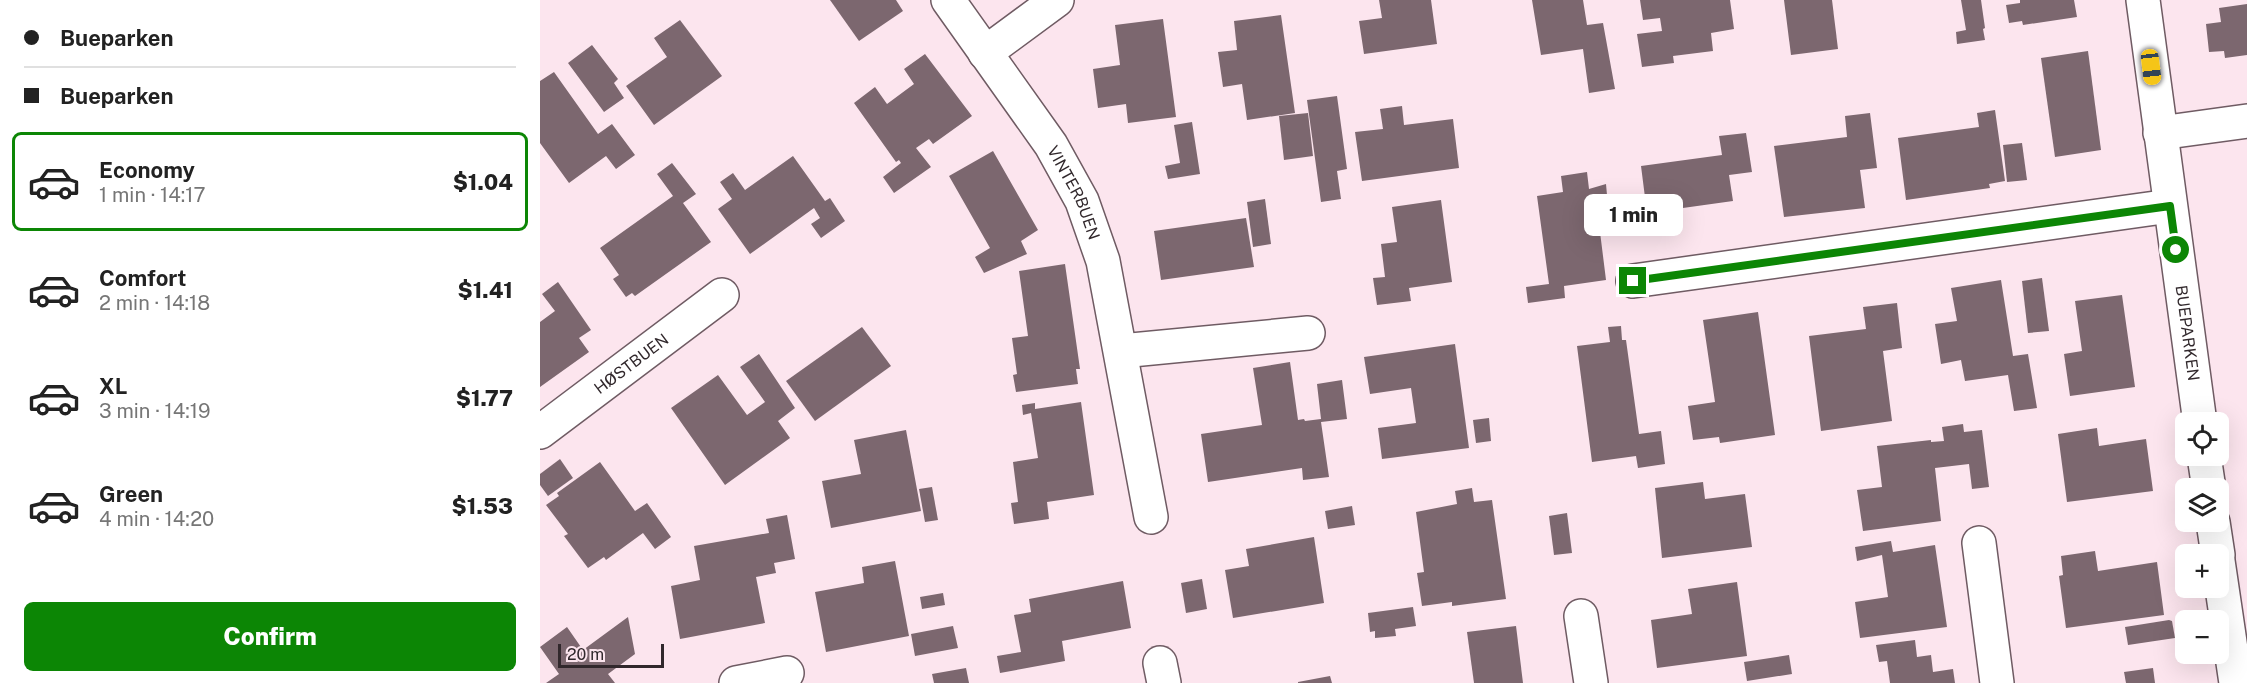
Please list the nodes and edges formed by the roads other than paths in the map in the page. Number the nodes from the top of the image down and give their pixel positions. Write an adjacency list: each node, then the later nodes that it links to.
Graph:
1 (948, 0): 4 (street, VINTERBUEN)
2 (1057, 0): 4 (street)
3 (2143, 0): 6 (street, BUEPARKEN)
4 (985, 52): 11 (street, VINTERBUEN)
5 (2247, 121): 6 (street)
6 (2160, 133): 7 (street, BUEPARKEN)
7 (2170, 206): 8 (street); 12 (street, BUEPARKEN)
8 (1633, 281)
9 (722, 295): 13 (street, HØSTBUEN)
10 (1308, 333): 11 (street)
11 (1121, 351): 14 (street, VINTERBUEN)
12 (2198, 412)
13 (540, 432)
14 (1151, 517)
15 (1979, 543): 22 (street)
16 (2229, 598): 18 (street)
17 (1581, 616): 21 (street)
18 (2237, 627): 23 (street)
19 (787, 673): 20 (street)
20 (736, 683)
21 (1591, 683)
22 (1997, 683)
23 (2236, 683)

